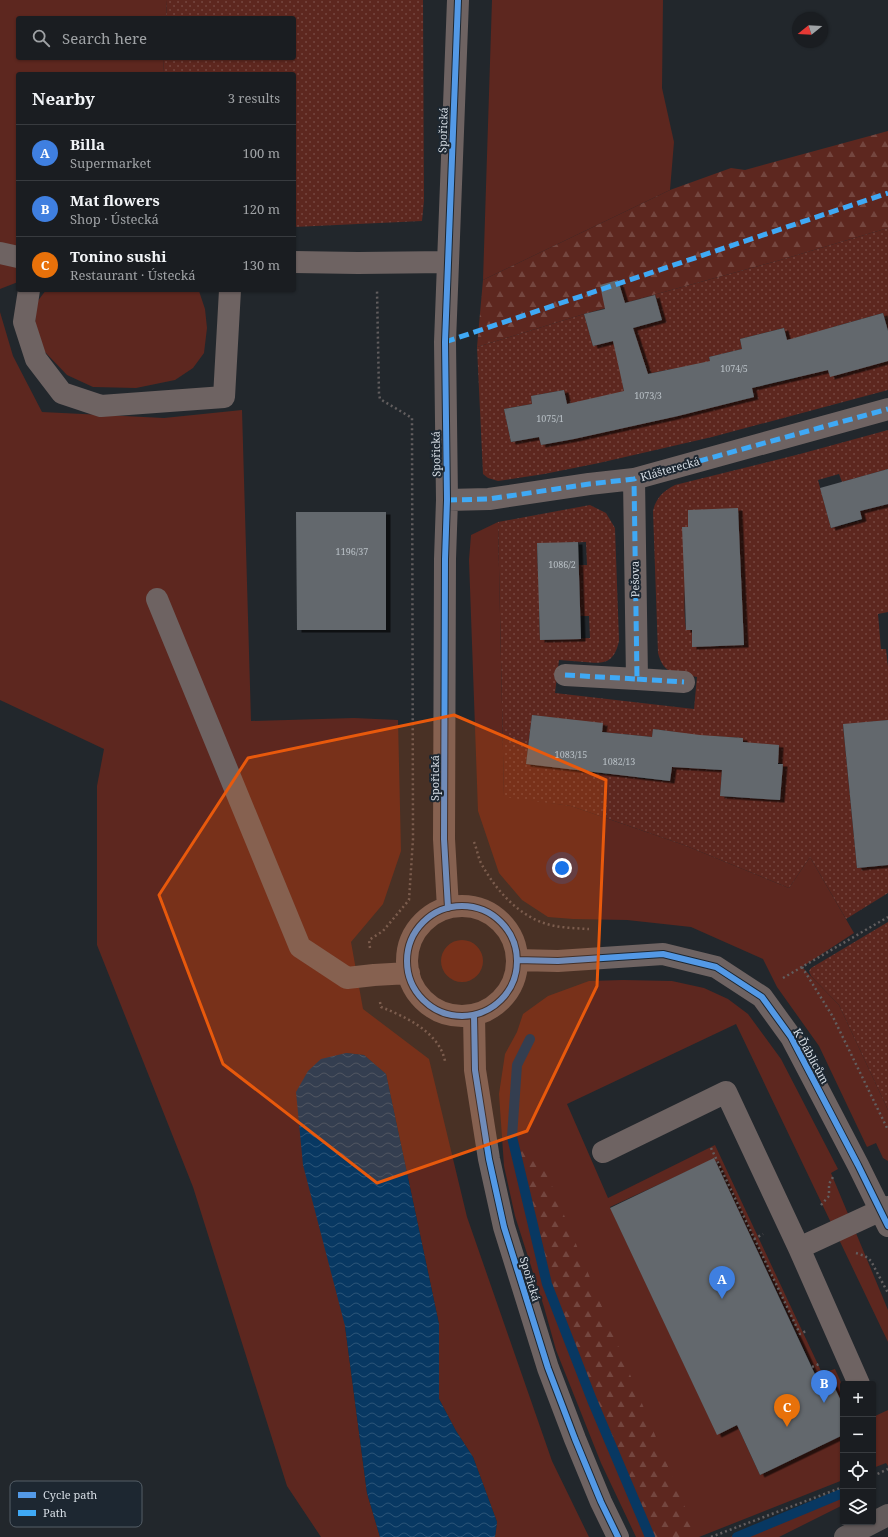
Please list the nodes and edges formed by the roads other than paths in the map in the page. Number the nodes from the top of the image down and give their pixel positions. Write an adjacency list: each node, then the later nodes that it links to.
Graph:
1 (458, 0): 5 (street, Spořická)
2 (0, 253): 3 (street)
3 (16, 257)
4 (296, 262): 5 (street)
5 (448, 262): 10 (street, Spořická)
6 (29, 292): 7 (street)
7 (230, 292)
8 (888, 409): 9 (street, Klášterecká)
9 (634, 479): 10 (street, Klášterecká); 13 (street, Pešova)
10 (447, 500): 15 (street, Spořická)
11 (157, 599): 17 (street)
12 (565, 675): 13 (street)
13 (637, 679): 14 (street)
14 (684, 682)
15 (448, 908): 16 (street); 17 (street)
16 (517, 960): 18 (street); 20 (street, K Ďáblicům)
17 (409, 973): 18 (street)
18 (474, 1015): 24 (street, Spořická)
19 (602, 1152): 21 (street)
20 (886, 1214): 21 (street)
21 (799, 1248): 22 (street)
22 (858, 1381)
23 (888, 1515): 25 (main road)
24 (618, 1537)
25 (845, 1537)

